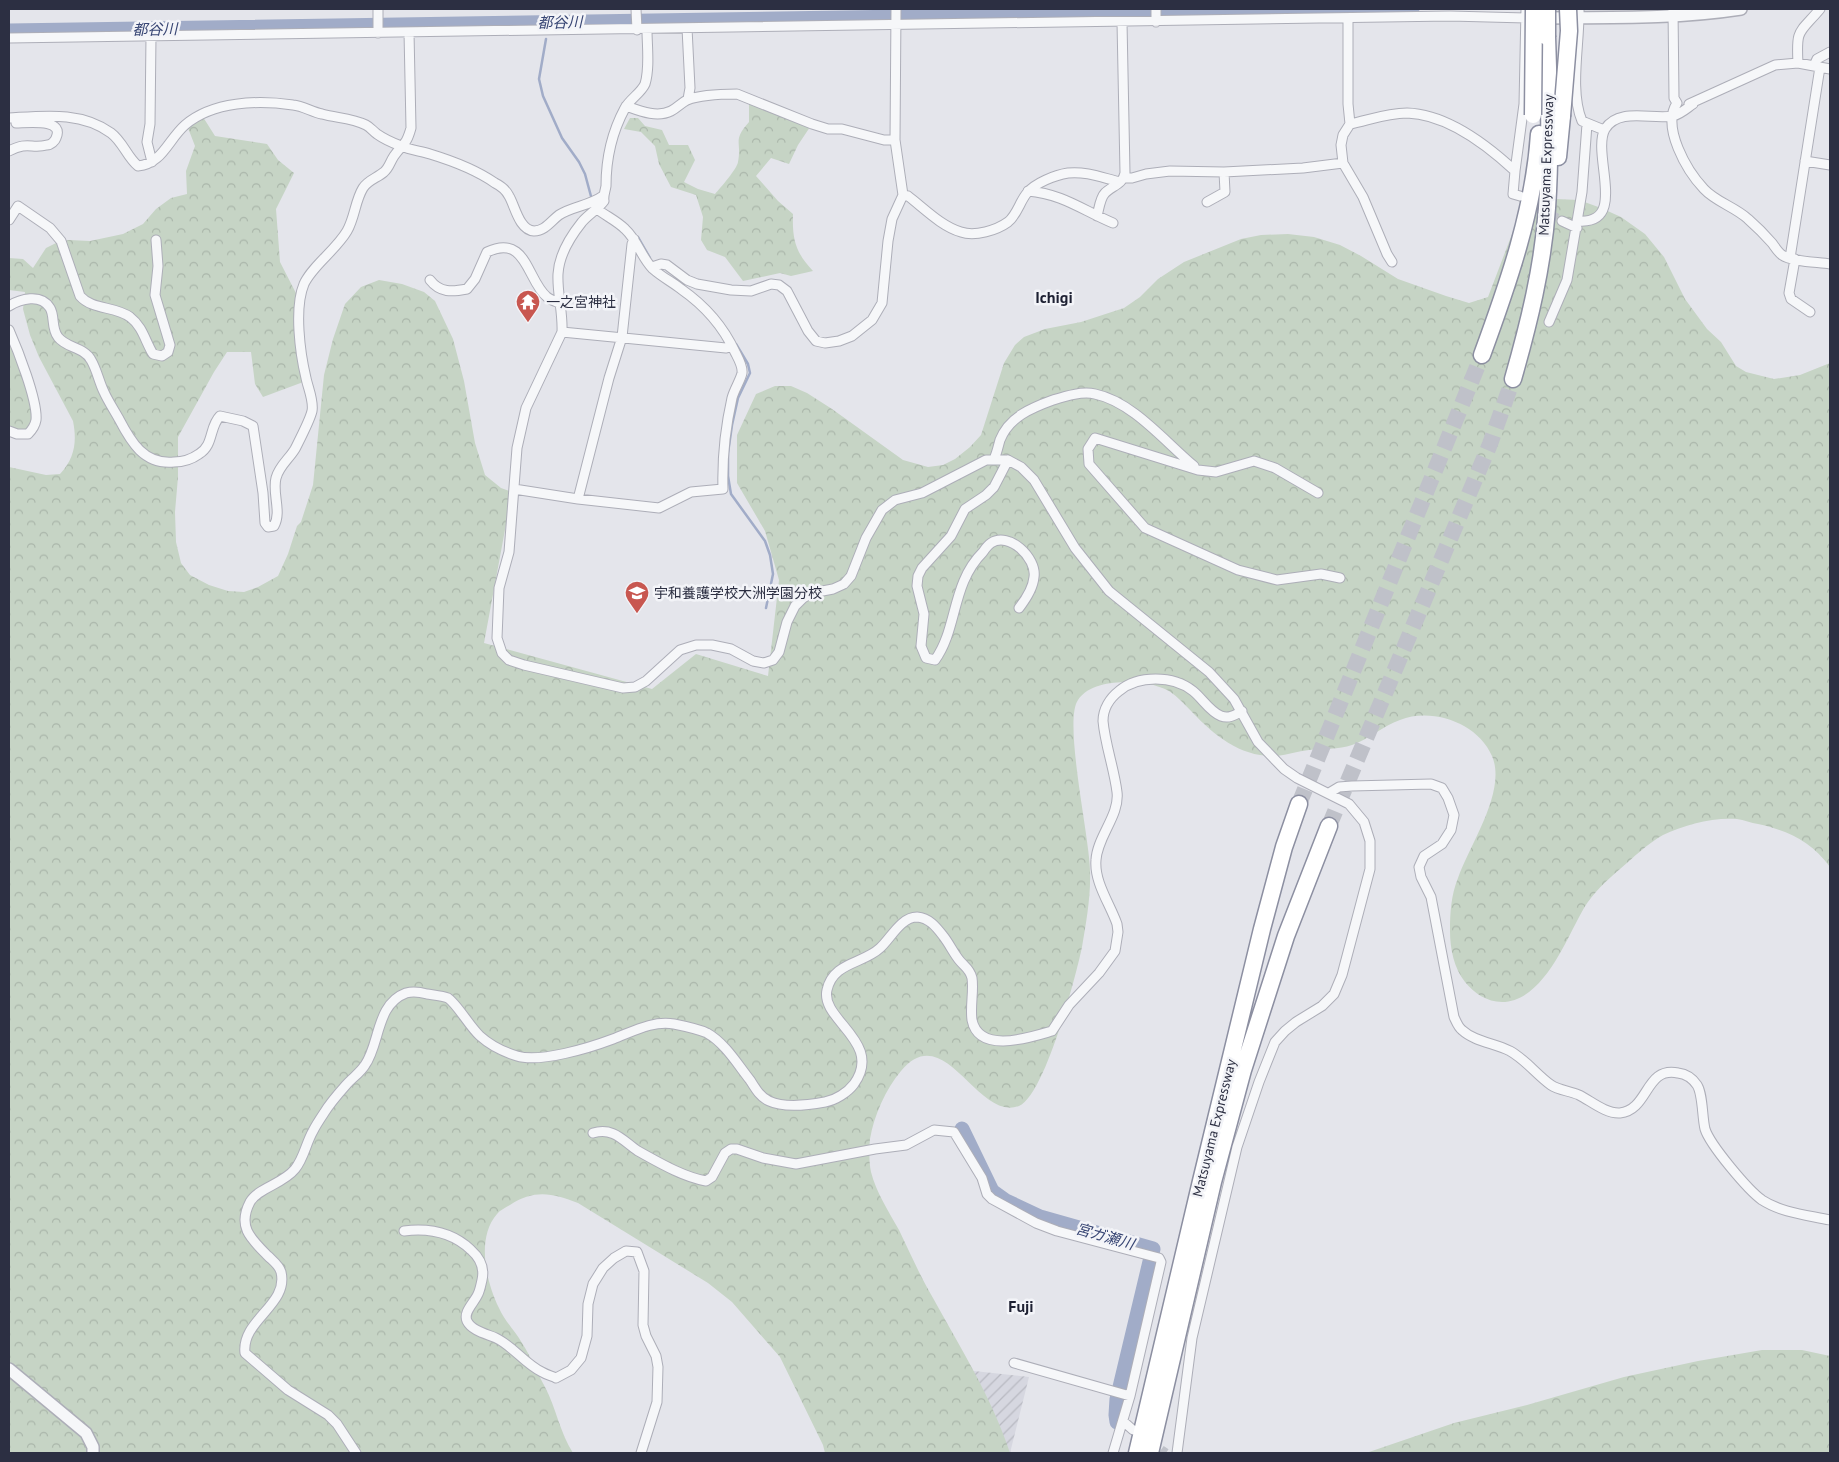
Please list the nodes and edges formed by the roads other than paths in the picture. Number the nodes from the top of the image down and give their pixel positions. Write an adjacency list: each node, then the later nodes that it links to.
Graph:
1 (378, 9): 13 (street)
2 (1547, 9): 26 (highway, Matsuyama Expressway, bridge)
3 (1741, 9): 7 (street)
4 (1820, 9): 19 (street)
5 (1529, 12): 6 (street); 10 (street); 26 (highway, bridge); 40 (street)
6 (1576, 12): 7 (street); 26 (highway, bridge); 31 (street)
7 (1673, 12): 23 (street)
8 (1156, 16): 10 (street); 12 (street)
9 (896, 17): 12 (street); 14 (street); 33 (street)
10 (1348, 18): 30 (street)
11 (639, 22): 14 (street); 15 (street); 25 (street)
12 (1122, 22): 42 (street)
13 (378, 28): 15 (street); 16 (street)
14 (687, 28): 22 (street)
15 (409, 32): 34 (street)
16 (151, 36): 17 (street); 37 (street)
17 (9, 38)
18 (1830, 52): 20 (street)
19 (1798, 63): 20 (street); 24 (street)
20 (1817, 67): 21 (street); 36 (street)
21 (1830, 69)
22 (688, 99): 25 (street); 33 (street)
23 (1676, 103): 24 (street); 27 (street)
24 (1693, 104): 27 (street)
25 (626, 106): 45 (street)
26 (1546, 115): 69 (highway, Matsuyama Expressway); 70 (highway, Matsuyama Expressway)
27 (1673, 116): 32 (street); 56 (street)
28 (9, 118): 37 (street)
29 (9, 122): 35 (street)
30 (1350, 124): 38 (street); 40 (street)
31 (1587, 124): 32 (street); 53 (street)
32 (1604, 130): 53 (street)
33 (895, 140): 44 (street)
34 (403, 147): 37 (street); 45 (street); 62 (street)
35 (9, 151)
36 (1805, 161): 39 (street); 56 (street)
37 (152, 162)
38 (1343, 163): 41 (street); 57 (street)
39 (1830, 165)
40 (1515, 171): 46 (street)
41 (1224, 172): 42 (street); 47 (street)
42 (1122, 180): 43 (street); 49 (street)
43 (1028, 191): 44 (street); 49 (street)
44 (903, 195): 59 (street)
45 (603, 196): 48 (street)
46 (1520, 196)
47 (1207, 202)
48 (596, 210): 55 (street); 61 (street)
49 (1097, 216): 52 (street)
50 (9, 220): 54 (street)
51 (1562, 221): 53 (street)
52 (1113, 223)
53 (1577, 224): 64 (street)
54 (156, 240)
55 (634, 240): 59 (street); 67 (street)
56 (1793, 259): 58 (street); 63 (street)
57 (1392, 262)
58 (1830, 264)
59 (654, 266): 68 (street)
60 (430, 280): 61 (street)
61 (561, 304): 66 (street)
62 (9, 306)
63 (1810, 312)
64 (1549, 322)
65 (9, 330): 71 (street)
66 (562, 332): 67 (street); 75 (street)
67 (622, 337): 68 (street); 77 (street)
68 (732, 346): 77 (street)
69 (1482, 355)
70 (1514, 379)
71 (9, 431)
72 (994, 459): 73 (street); 74 (street); 75 (street)
73 (1008, 460): 79 (street); 80 (street)
74 (1198, 470): 76 (street); 78 (street)
75 (514, 489): 77 (street)
76 (1318, 493)
77 (578, 499)
78 (1340, 578)
79 (1019, 608)
80 (1242, 711): 81 (street); 93 (street)
81 (1329, 793): 85 (street); 98 (street)
82 (1299, 804): 96 (highway, Matsuyama Expressway)
83 (1329, 826): 97 (highway, Matsuyama Expressway)
84 (593, 1133): 89 (street)
85 (1830, 1220)
86 (404, 1232): 94 (street)
87 (1014, 1363): 89 (street)
88 (9, 1369): 92 (street)
89 (1130, 1396): 90 (street)
90 (1124, 1422): 91 (street); 95 (street)
91 (1133, 1430)
92 (93, 1453)
93 (356, 1453)
94 (641, 1453)
95 (1113, 1453)
96 (1137, 1453)
97 (1150, 1453)
98 (1177, 1453)

